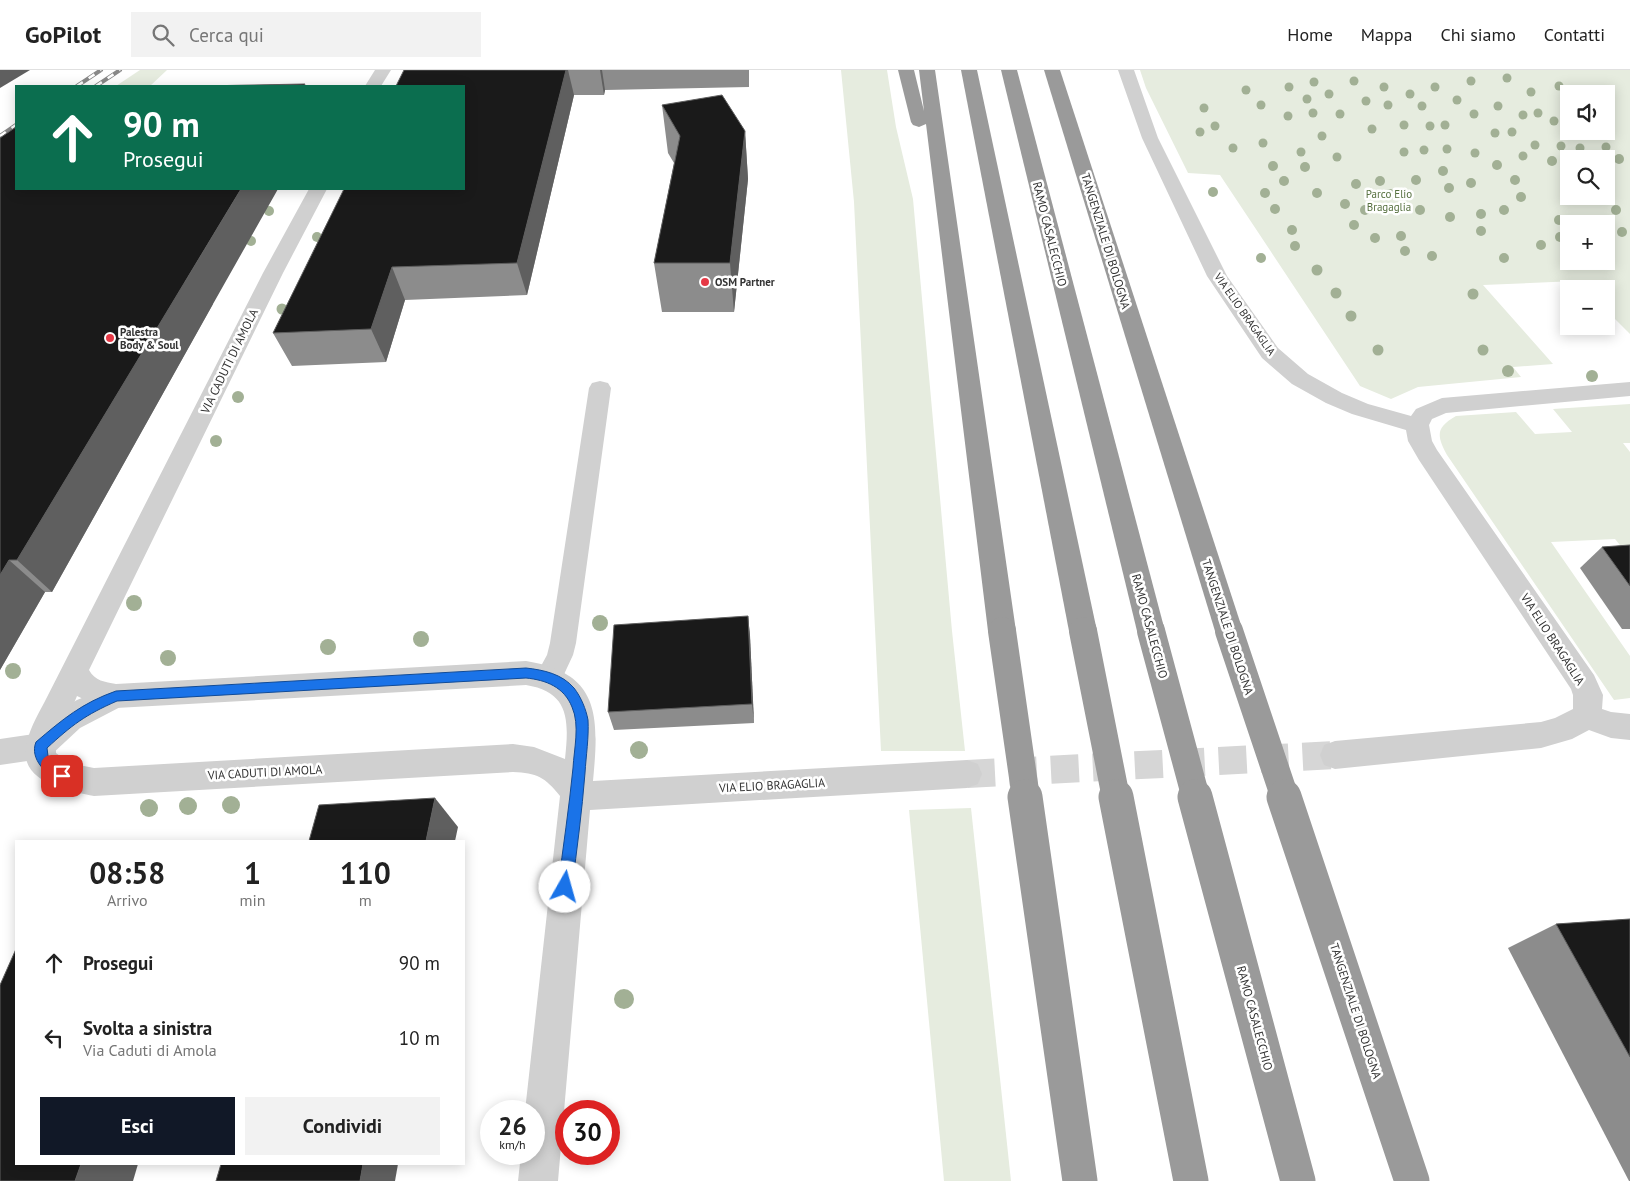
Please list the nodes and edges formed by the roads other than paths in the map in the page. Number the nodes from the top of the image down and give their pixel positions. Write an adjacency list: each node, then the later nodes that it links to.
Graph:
1 (383, 70): 8 (street)
2 (906, 70): 12 (highway)
3 (927, 70): 12 (highway)
4 (970, 70): 28 (highway, bridge)
5 (1009, 70): 29 (highway, RAMO CASALECCHIO, bridge)
6 (1052, 70): 11 (highway, TANGENZIALE DI BOLOGNA)
7 (1126, 70): 15 (street, VIA ELIO BRAGAGLIA)
8 (374, 85)
9 (1078, 98): 11 (highway)
10 (317, 190): 16 (street, VIA CADUTI DI AMOLA)
11 (1112, 258): 30 (highway, TANGENZIALE DI BOLOGNA, bridge)
12 (954, 267): 27 (highway, bridge)
13 (600, 388): 17 (lane)
14 (1630, 389): 15 (street)
15 (1417, 425): 19 (street, VIA ELIO BRAGAGLIA)
16 (75, 670): 18 (street); 21 (street, VIA CADUTI DI AMOLA)
17 (549, 677): 18 (street); 25 (street)
18 (116, 696): 21 (lane)
19 (1587, 716): 20 (street); 23 (street)
20 (1630, 728)
21 (41, 746): 22 (lane); 25 (street, VIA CADUTI DI AMOLA)
22 (0, 752)
23 (1335, 755)
24 (967, 774): 25 (street, VIA ELIO BRAGAGLIA)
25 (576, 796): 26 (street)
26 (538, 1181)
27 (1080, 1181)
28 (1190, 1181)
29 (1298, 1181)
30 (1412, 1181)

